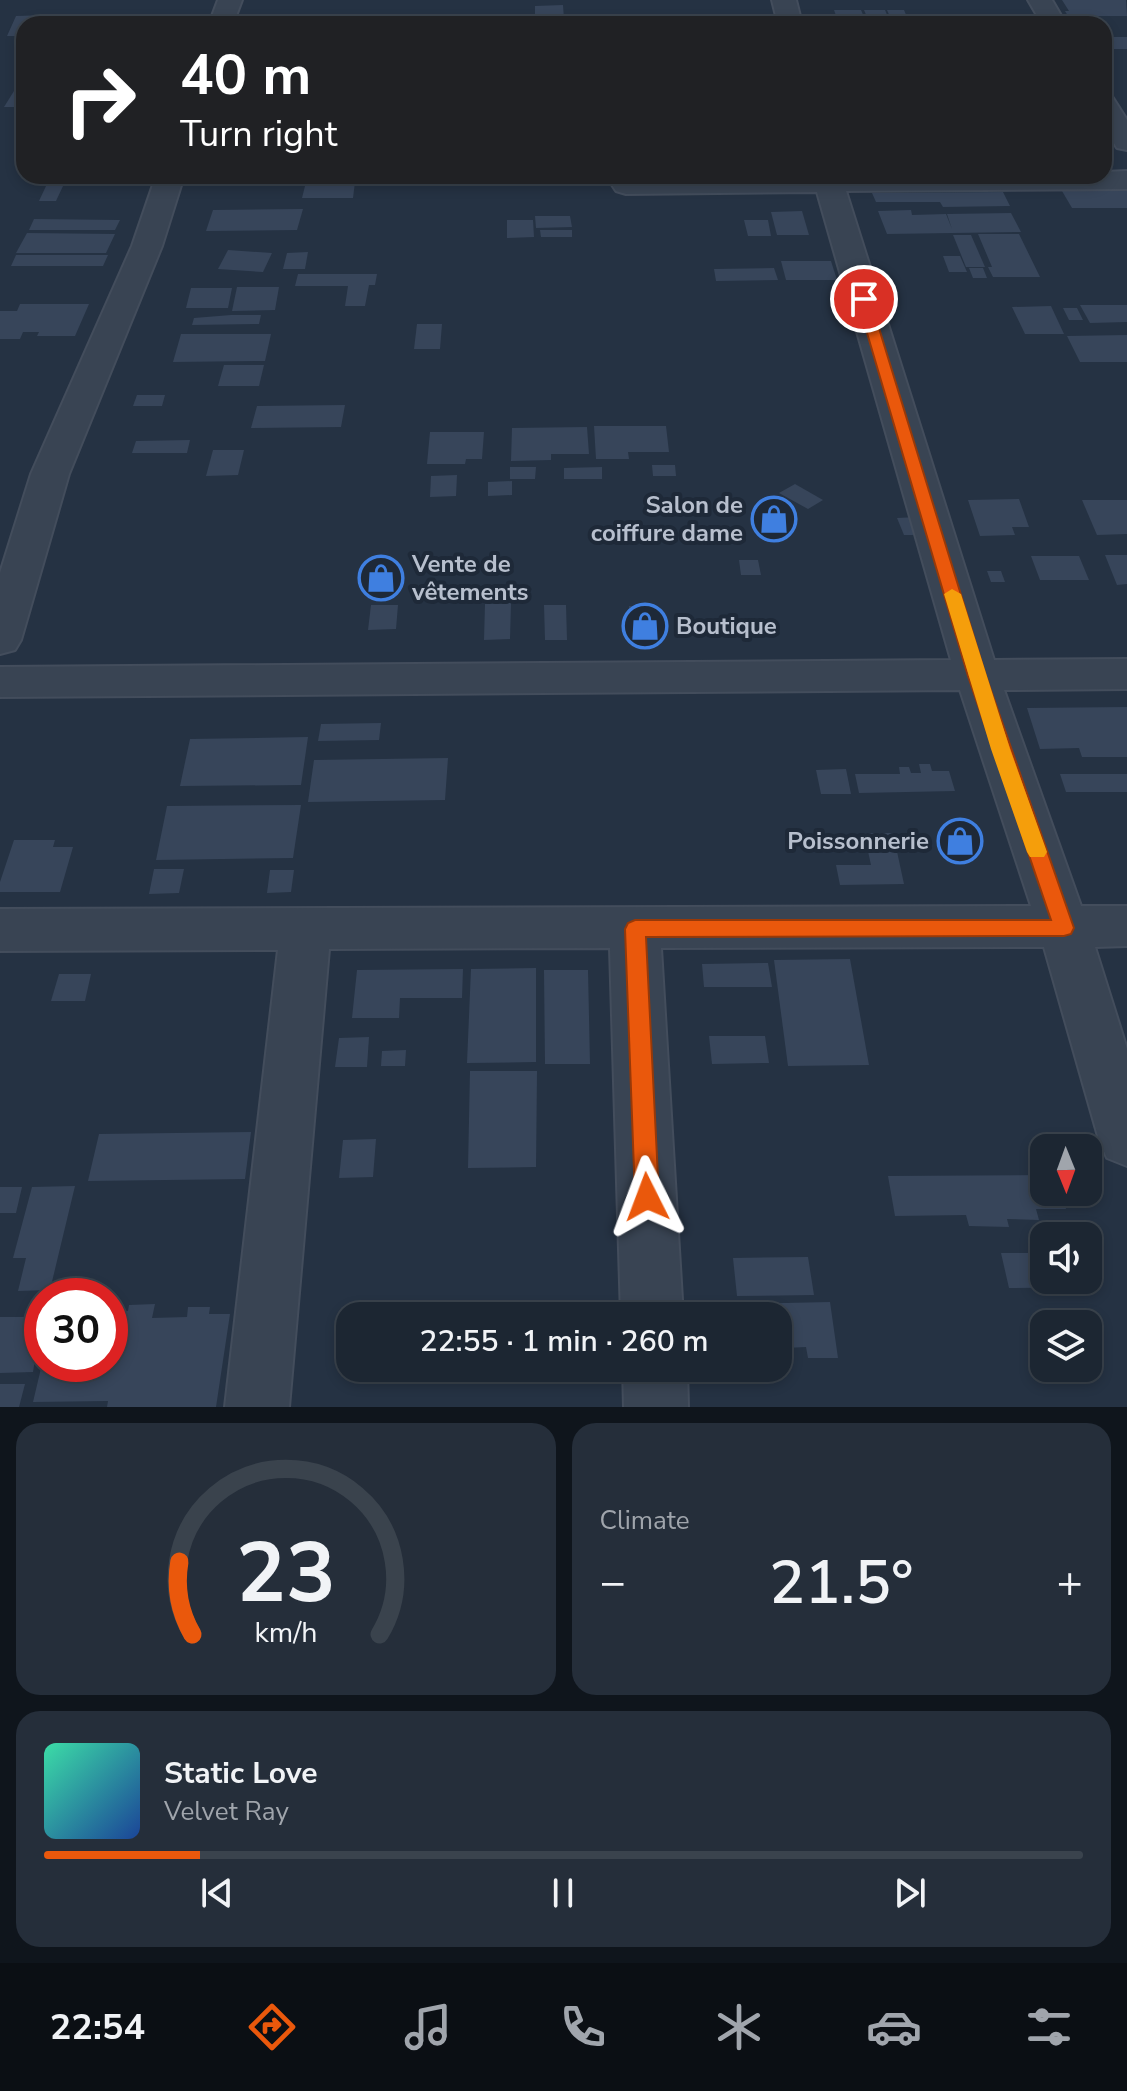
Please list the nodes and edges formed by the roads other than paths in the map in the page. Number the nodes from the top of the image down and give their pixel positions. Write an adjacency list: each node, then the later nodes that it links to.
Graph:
1 (1112, 117): 2 (street)
2 (1127, 142)
3 (167, 184): 7 (street)
4 (666, 184): 6 (street)
5 (829, 184): 9 (street)
6 (626, 185)
7 (0, 640)
8 (1127, 674): 9 (street)
9 (977, 676): 10 (street); 12 (street)
10 (0, 682)
11 (1127, 926): 12 (street)
12 (1064, 928): 14 (street); 16 (street)
13 (306, 929): 14 (street); 15 (street); 19 (street)
14 (635, 929): 17 (street)
15 (0, 930)
16 (1127, 1140)
17 (651, 1302)
18 (655, 1382): 20 (street)
19 (257, 1407)
20 (656, 1407)

